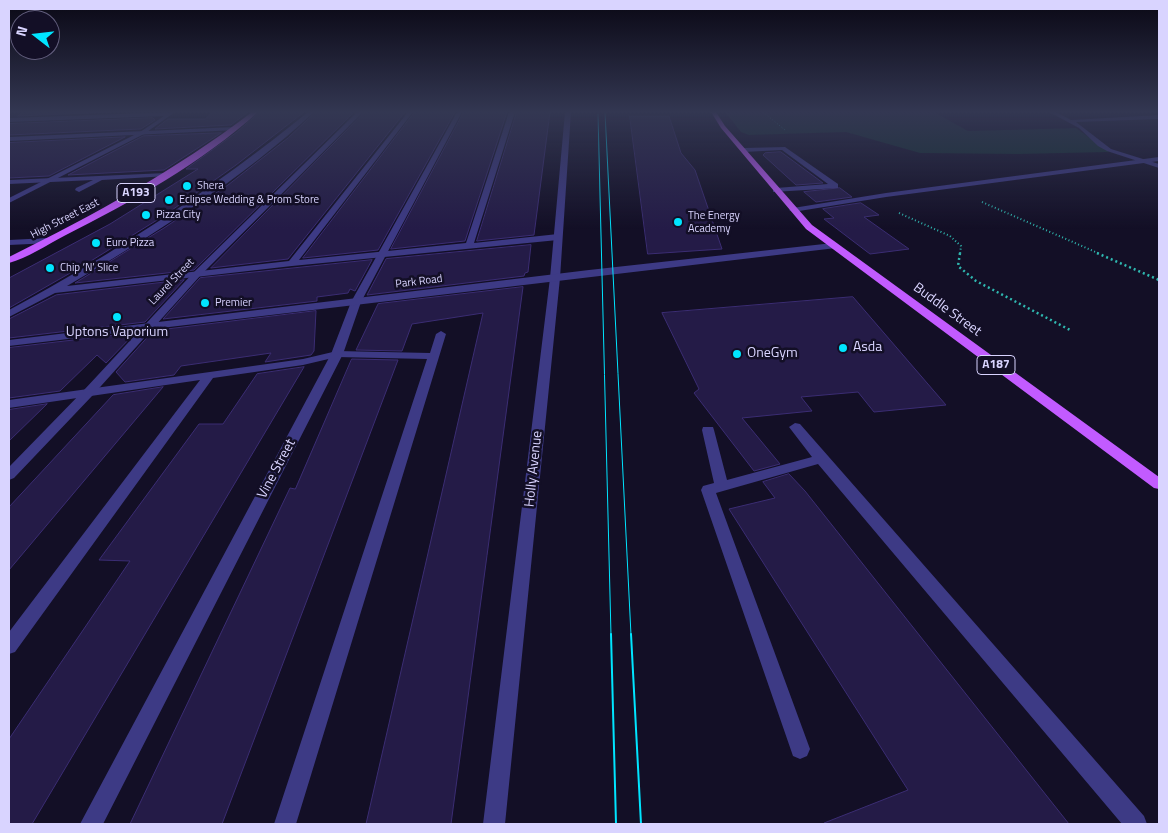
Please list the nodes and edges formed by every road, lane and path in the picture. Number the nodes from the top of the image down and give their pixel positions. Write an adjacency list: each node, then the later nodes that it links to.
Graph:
1 (109, 151): 17 (street)
2 (201, 151): 15 (main road, High Street East / A193)
3 (262, 151): 36 (street)
4 (322, 151): 33 (street, Laurel Street)
5 (380, 151): 32 (street)
6 (439, 151): 30 (street, Vine Street)
7 (500, 151): 28 (street)
8 (565, 151): 25 (street, Holly Avenue)
9 (745, 151): 20 (main road, A187)
10 (787, 151): 20 (street)
11 (1112, 151): 13 (street)
12 (1159, 159): 13 (street)
13 (1143, 161): 14 (street); 21 (street)
14 (1159, 166)
15 (166, 174): 16 (street); 26 (main road, High Street East / A193)
16 (104, 177): 17 (street); 19 (street)
17 (54, 180): 18 (street); 22 (street)
18 (9, 182)
19 (79, 190)
20 (776, 190): 24 (main road, A187)
21 (866, 198): 24 (street); 40 (path)
22 (9, 202)
23 (992, 205): 35 (path)
24 (793, 210): 29 (main road, Buddle Street / A187)
25 (558, 237): 28 (street); 34 (street, Holly Avenue)
26 (48, 241): 27 (street); 31 (main road, High Street East / A193)
27 (9, 243)
28 (469, 246): 30 (street)
29 (833, 246): 34 (street, Park Road); 52 (main road, Buddle Street / A187)
30 (382, 254): 32 (street); 37 (street, Vine Street)
31 (9, 260)
32 (292, 263): 33 (street)
33 (197, 274): 36 (street); 39 (street, Laurel Street)
34 (555, 278): 37 (street, Park Road); 58 (street, Holly Avenue)
35 (1159, 280)
36 (54, 290): 38 (street)
37 (356, 302): 39 (street, Park Road); 43 (street, Vine Street)
38 (9, 314)
39 (146, 327): 42 (street, Park Road); 46 (street, Laurel Street)
40 (1070, 330)
41 (440, 334): 44 (street)
42 (9, 343)
43 (337, 354): 44 (street); 45 (street); 56 (street, Vine Street)
44 (434, 356): 57 (street)
45 (210, 375): 46 (street); 54 (street)
46 (88, 393): 47 (street); 51 (street, Laurel Street)
47 (9, 404)
48 (795, 427): 50 (street)
49 (708, 430): 53 (street)
50 (821, 459): 53 (street); 59 (street)
51 (9, 475)
52 (1159, 484)
53 (722, 487): 55 (street)
54 (9, 646)
55 (800, 749)
56 (91, 824)
57 (285, 824)
58 (494, 824)
59 (1136, 824)

